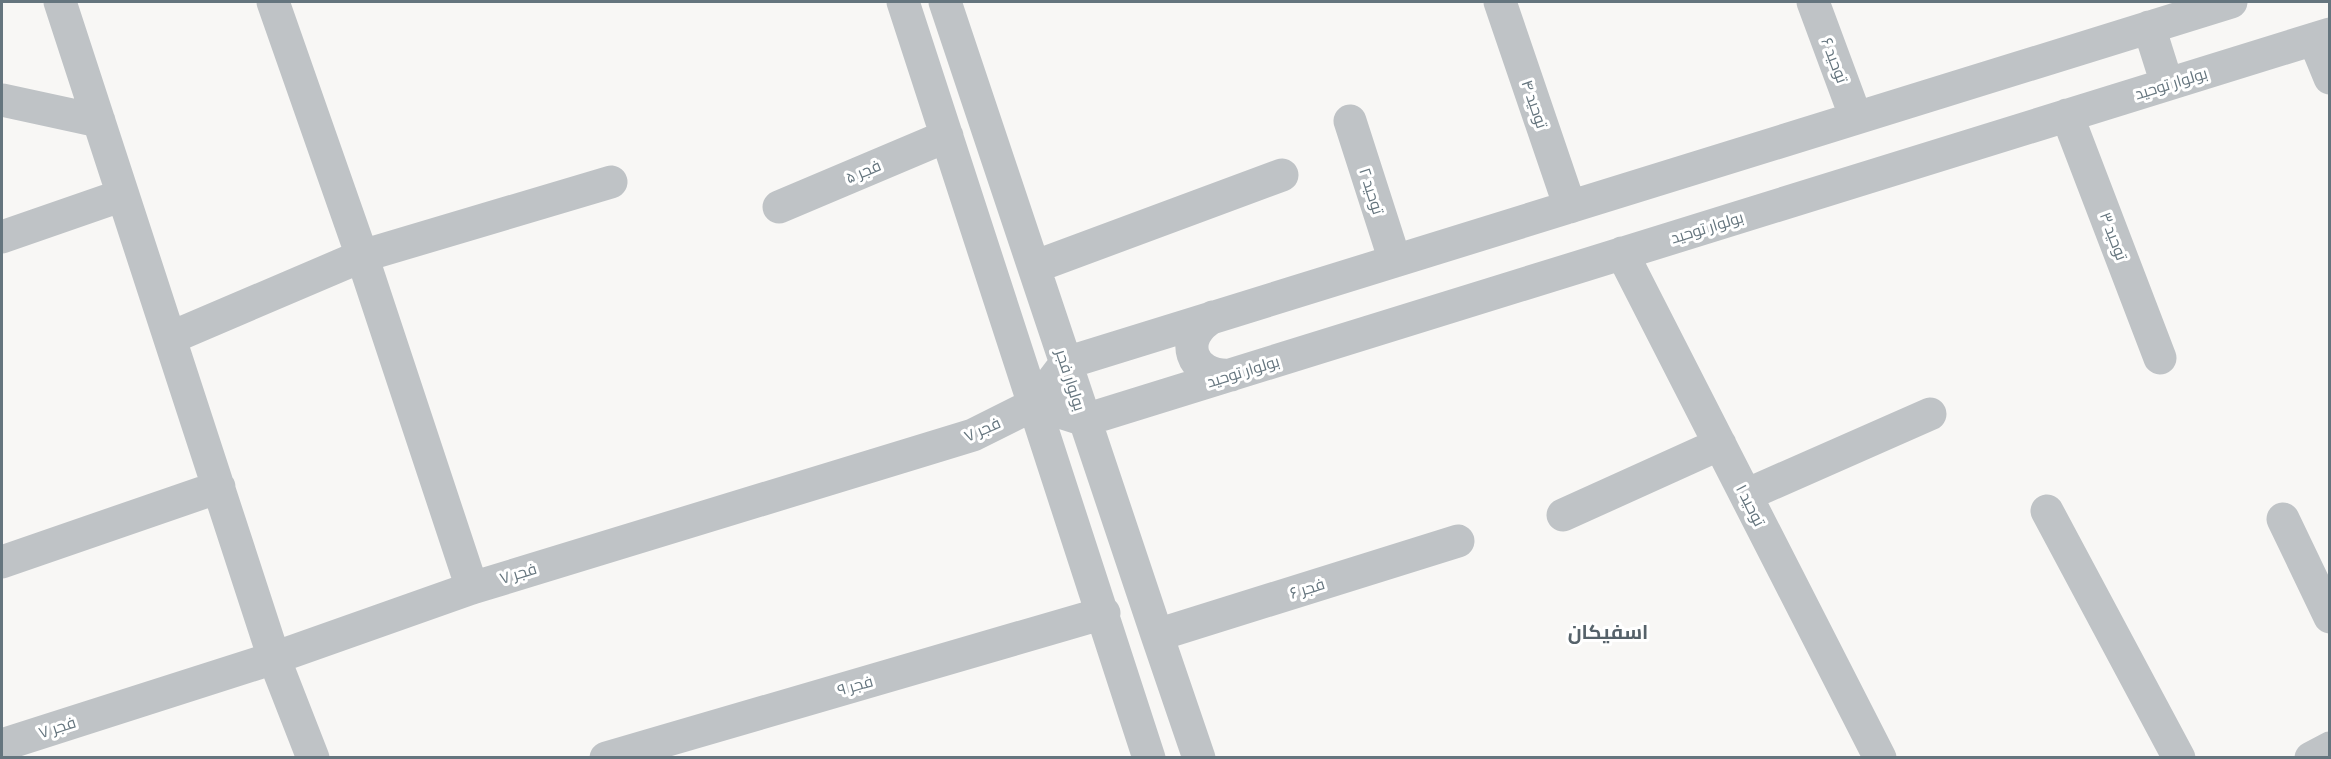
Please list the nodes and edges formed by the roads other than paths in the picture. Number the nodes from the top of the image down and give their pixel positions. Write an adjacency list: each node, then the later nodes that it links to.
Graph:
1 (60, 2): 15 (street)
2 (273, 2): 25 (street)
3 (903, 2): 17 (street)
4 (945, 2): 27 (street, بولوار فجر)
5 (1500, 2): 22 (street, توحید ۴)
6 (1813, 2): 14 (street, توحید ۶)
7 (2231, 2): 8 (street)
8 (2149, 27): 11 (street); 14 (street)
9 (2322, 36): 10 (street); 11 (street, بولوار توحید)
10 (2330, 78)
11 (2167, 84): 13 (street, بولوار توحید)
12 (2, 100): 15 (street)
13 (2067, 115): 24 (street, بولوار توحید); 30 (street, توحید ۳)
14 (1856, 118): 22 (street)
15 (99, 121): 20 (street)
16 (1350, 121): 26 (street, توحید ۲)
17 (947, 136): 21 (street, فجر ۵); 33 (street)
18 (1282, 175): 27 (street)
19 (612, 182): 25 (street)
20 (123, 195): 23 (street); 29 (street)
21 (779, 207)
22 (1570, 207): 26 (street)
23 (2, 237)
24 (1622, 253): 32 (street, بولوار توحید); 36 (street, توحید ۱)
25 (362, 256): 29 (street); 44 (street)
26 (1395, 261): 28 (street)
27 (1034, 267): 31 (street, بولوار فجر)
28 (1213, 317): 31 (street); 32 (street)
29 (170, 338): 37 (street)
30 (2160, 358)
31 (1066, 363): 33 (street); 35 (street, بولوار فجر)
32 (1231, 375): 35 (street, بولوار توحید)
33 (1035, 404): 35 (street); 44 (street, فجر ۷); 45 (street)
34 (1930, 414): 38 (street)
35 (1085, 420): 47 (street, بولوار فجر)
36 (1720, 444): 38 (street, توحید ۱); 40 (street)
37 (219, 487): 43 (street); 48 (street)
38 (1746, 495): 55 (street, توحید ۱)
39 (2047, 511): 56 (street)
40 (1563, 515)
41 (2283, 519): 46 (street)
42 (1458, 540): 47 (street, فجر ۶)
43 (2, 562)
44 (472, 588): 48 (street, فجر ۷)
45 (1104, 613): 52 (street, فجر ۹); 53 (street)
46 (2330, 617)
47 (1157, 635): 54 (street, بولوار فجر)
48 (274, 658): 49 (street, فجر ۷); 51 (street)
49 (2, 745)
50 (2330, 748): 57 (street)
51 (313, 758)
52 (606, 758)
53 (1149, 758)
54 (1200, 758)
55 (1880, 758)
56 (2179, 758)
57 (2311, 758)

